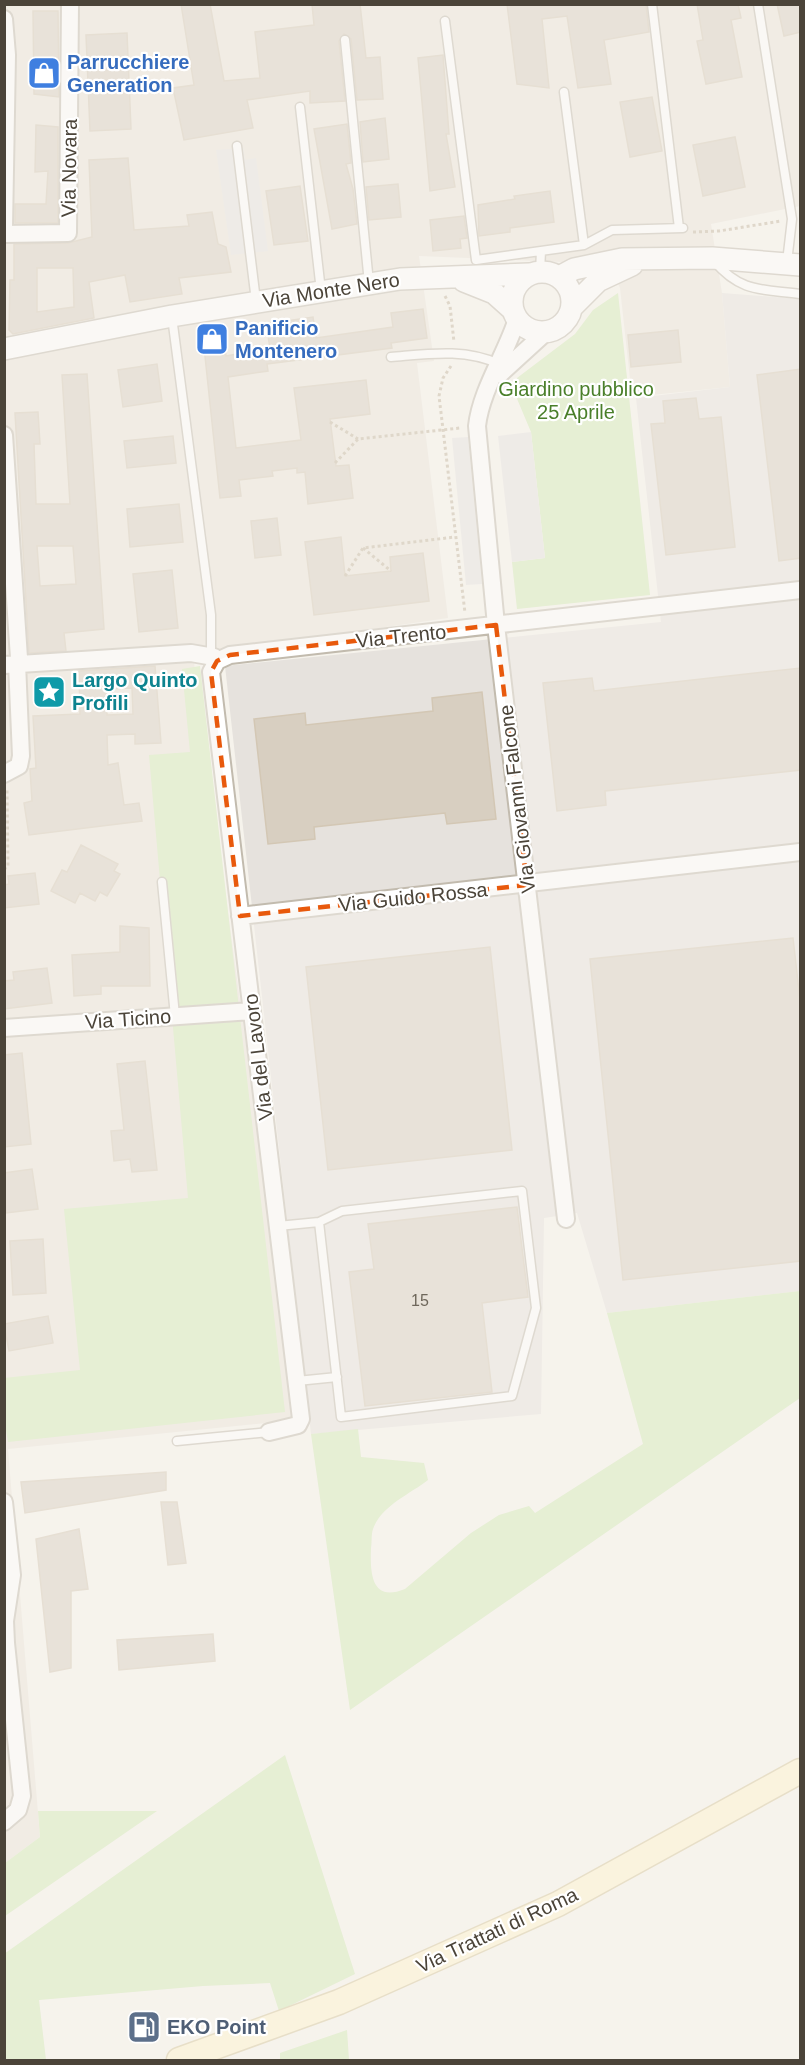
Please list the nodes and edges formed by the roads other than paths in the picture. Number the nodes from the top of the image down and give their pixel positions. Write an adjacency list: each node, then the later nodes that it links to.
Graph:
1 (70, 4): 13 (street, Via Novara)
2 (652, 4): 14 (lane)
3 (758, 4): 11 (lane)
4 (4, 19): 7 (street)
5 (445, 21): 18 (lane)
6 (345, 40): 19 (lane)
7 (6, 55): 12 (street)
8 (564, 92): 14 (lane)
9 (300, 107): 21 (lane)
10 (237, 146): 23 (lane)
11 (796, 218): 17 (lane)
12 (4, 227)
13 (4, 234)
14 (584, 244): 18 (lane)
15 (712, 258): 16 (street, Via Monte Nero); 17 (street, Via Monte Nero); 22 (lane)
16 (646, 260): 18 (street, Via Monte Nero); 24 (street, Via Monte Nero)
17 (794, 264)
18 (543, 269): 20 (street, Via Monte Nero); 24 (street); 25 (street)
19 (370, 284): 20 (street, Via Monte Nero); 21 (street, Via Monte Nero)
20 (443, 285): 25 (street, Via Monte Nero)
21 (321, 292): 23 (street, Via Monte Nero)
22 (801, 294)
23 (256, 302): 26 (street, Via Monte Nero)
24 (572, 307): 27 (street)
25 (515, 314): 27 (street); 30 (street, Via Giovanni Falcone)
26 (172, 316): 28 (street, Via Monte Nero); 35 (lane)
27 (547, 331): 31 (street, Via Giovanni Falcone)
28 (4, 349)
29 (391, 357): 30 (lane)
30 (499, 364): 31 (street, Via Giovanni Falcone)
31 (492, 381): 34 (street, Via Giovanni Falcone)
32 (4, 435): 36 (street)
33 (801, 590): 34 (street, Via Trento)
34 (496, 625): 35 (street, Via Trento); 40 (street, Via Giovanni Falcone)
35 (214, 658): 36 (street, Via Trento); 41 (street, Via del Lavoro)
36 (11, 664): 37 (street)
37 (5, 774)
38 (801, 852): 40 (street, Via Guido Rossa)
39 (162, 882): 43 (lane)
40 (527, 885): 41 (street, Via Guido Rossa); 45 (street, Via Giovanni Falcone)
41 (240, 916): 42 (street, Via del Lavoro)
42 (252, 1011): 43 (street, Via Ticino); 47 (street, Via del Lavoro)
43 (175, 1016): 44 (street, Via Ticino)
44 (4, 1028)
45 (566, 1219)
46 (319, 1222): 47 (lane); 48 (lane); 48 (lane)
47 (278, 1226): 49 (street, Via del Lavoro)
48 (337, 1377): 49 (lane)
49 (297, 1381): 50 (street, Via del Lavoro)
50 (269, 1432): 51 (lane)
51 (177, 1441)
52 (4, 1502): 53 (street)
53 (6, 1602): 55 (street)
54 (801, 1771): 56 (main road, Via Trattati di Roma)
55 (4, 1822)
56 (179, 2061)

